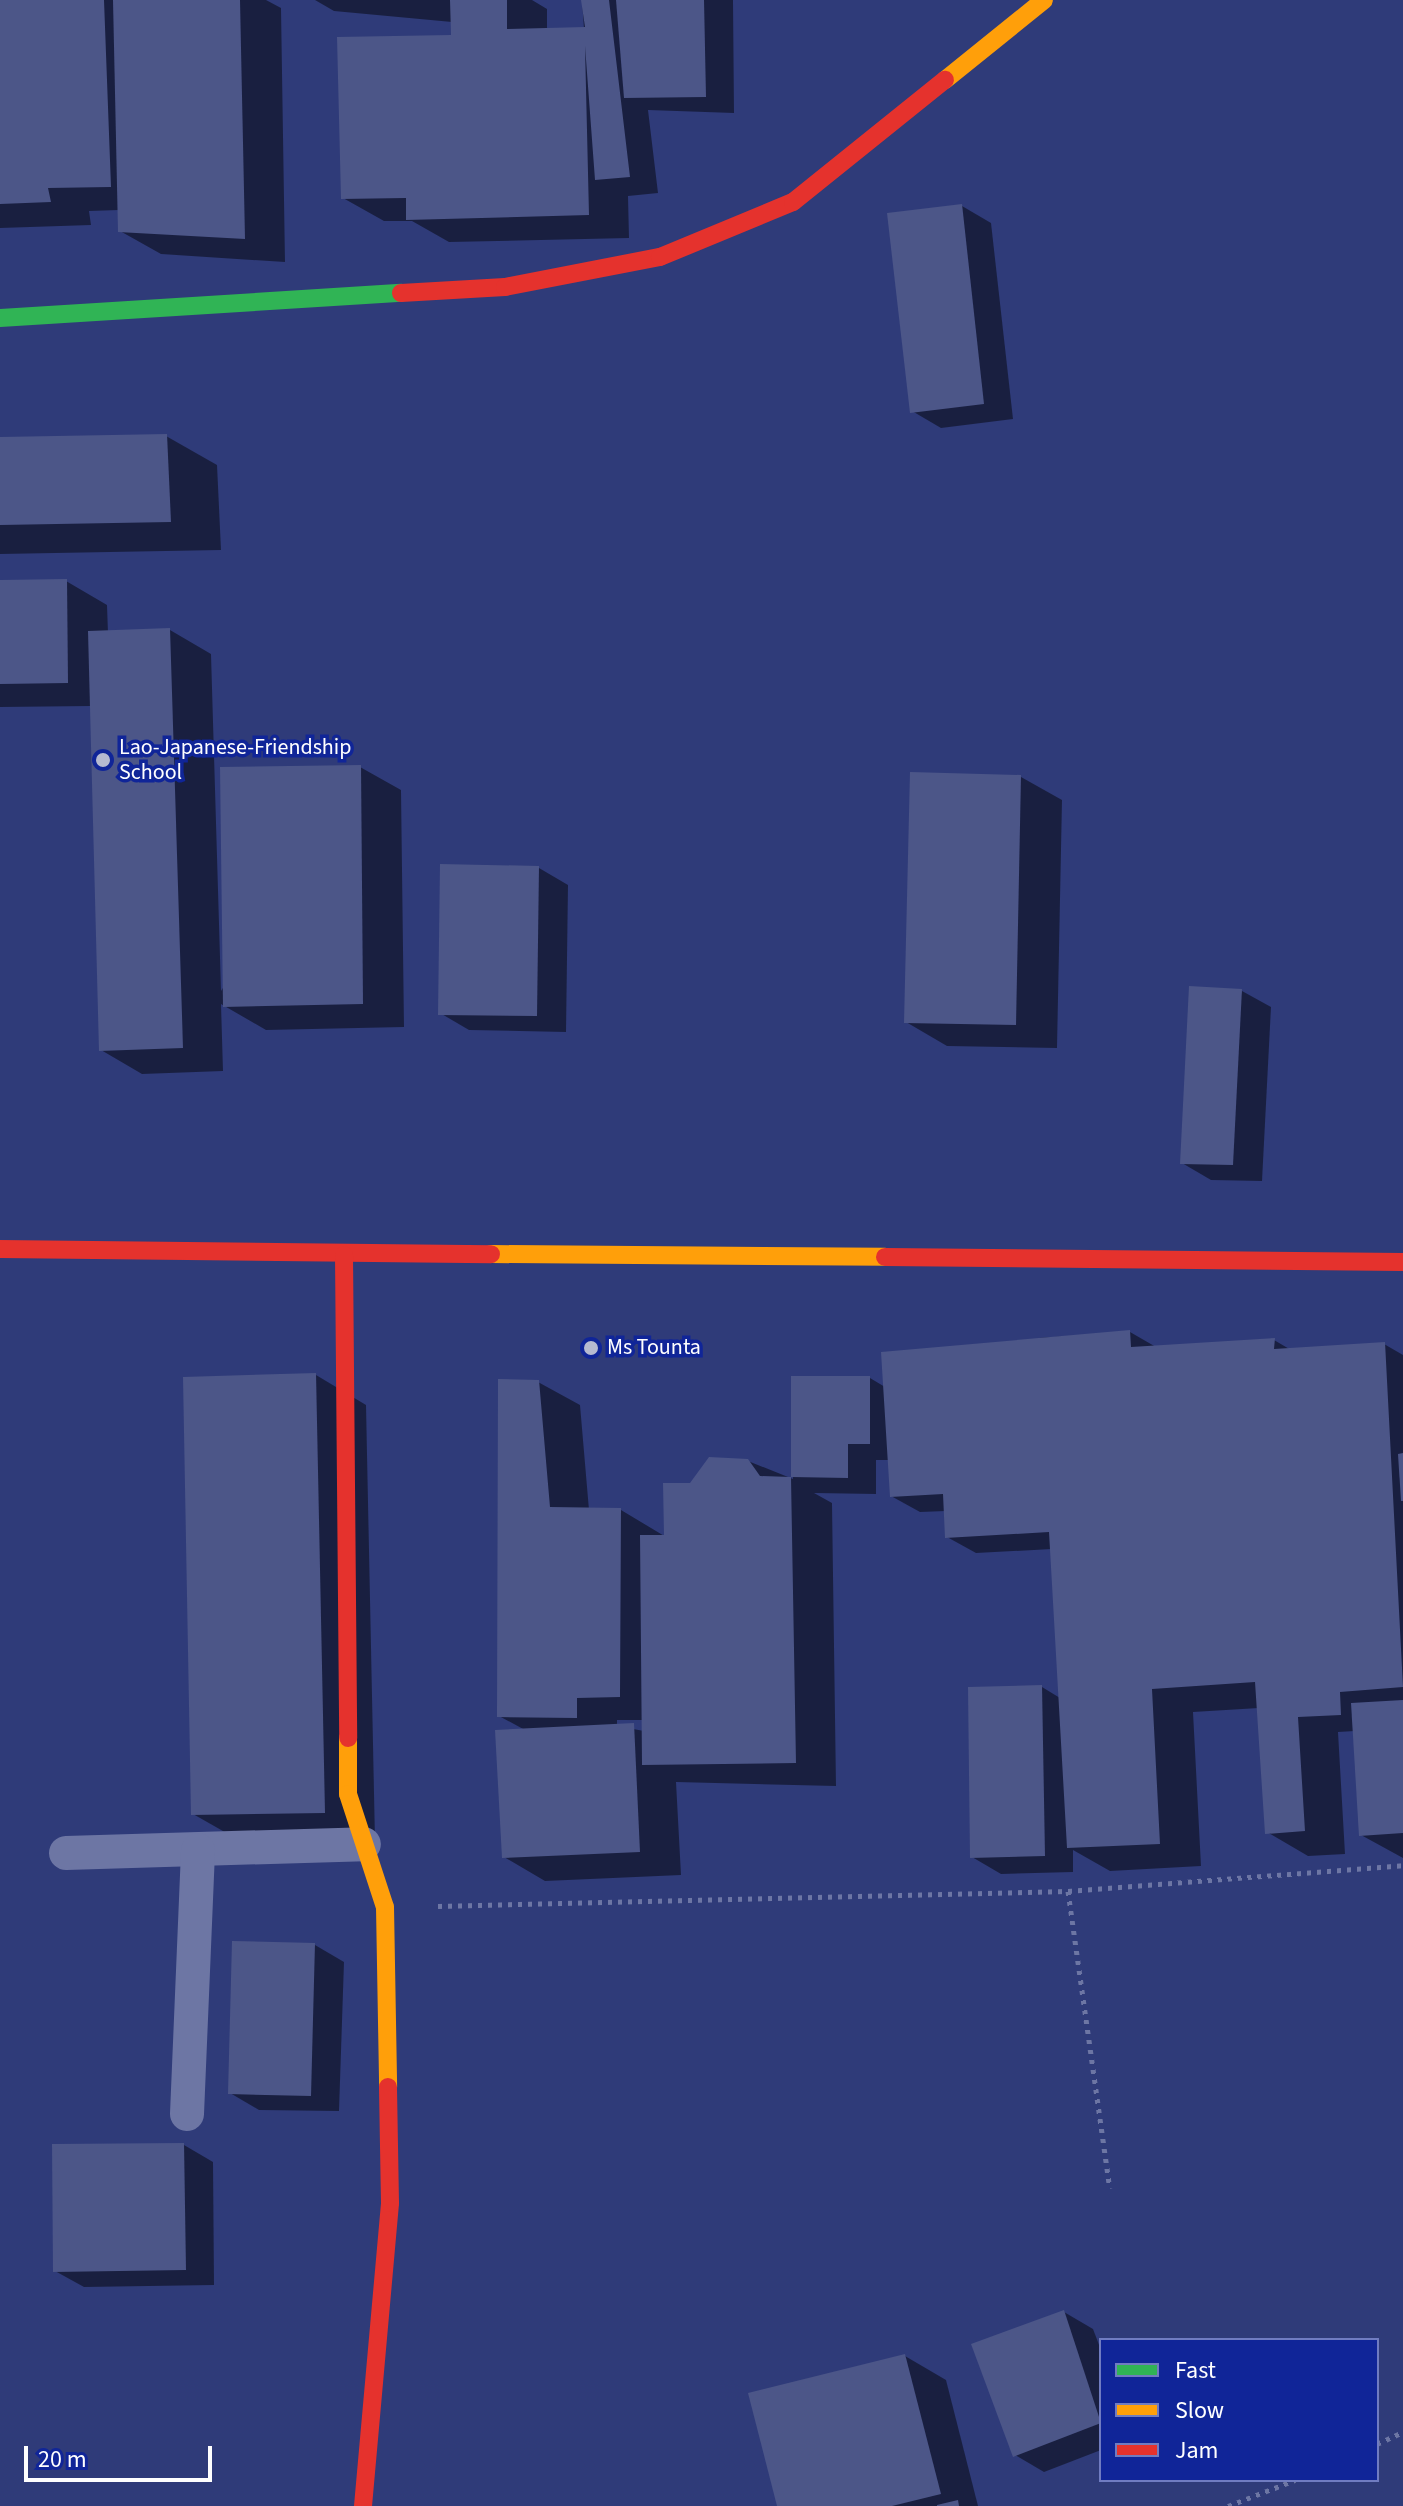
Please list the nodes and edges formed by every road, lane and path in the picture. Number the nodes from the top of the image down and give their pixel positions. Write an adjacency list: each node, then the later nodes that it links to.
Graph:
1 (1044, 0): 2 (street)
2 (0, 318)
3 (0, 1249): 4 (street)
4 (344, 1255): 5 (street); 6 (street)
5 (1403, 1262)
6 (364, 1844): 7 (lane); 11 (street)
7 (198, 1850): 8 (lane); 12 (lane)
8 (66, 1853)
9 (1403, 1865): 10 (path)
10 (1068, 1891): 11 (path); 13 (path)
11 (385, 1907): 17 (street)
12 (187, 2114)
13 (1110, 2188)
14 (1403, 2432): 15 (path)
15 (1379, 2443)
16 (1290, 2482): 18 (path)
17 (363, 2506)
18 (1228, 2506)

